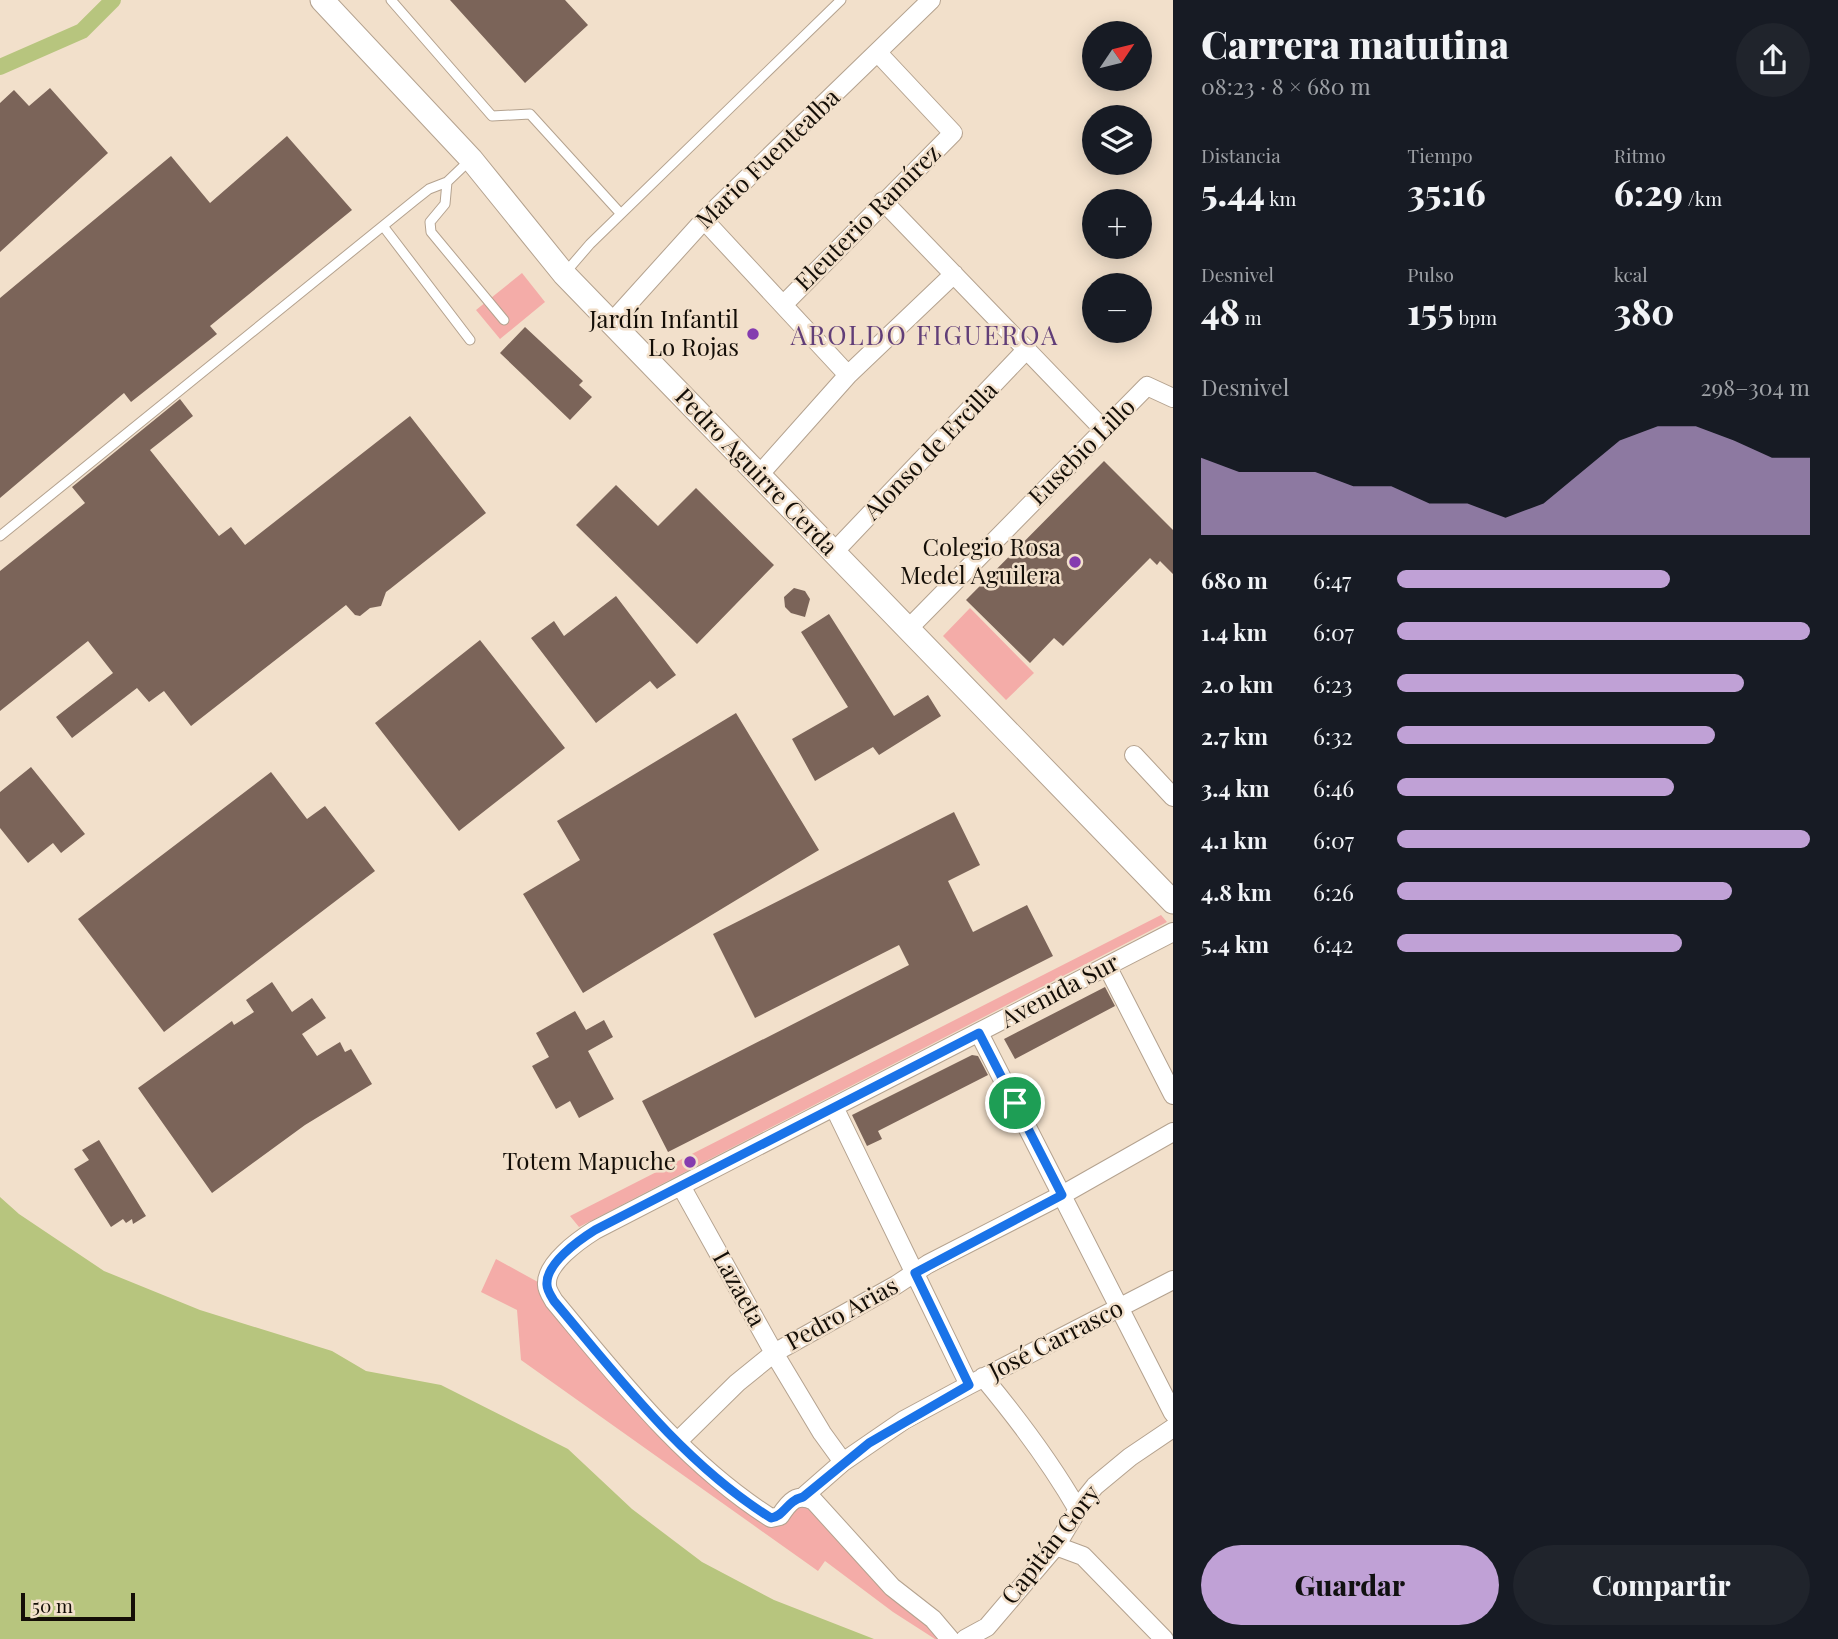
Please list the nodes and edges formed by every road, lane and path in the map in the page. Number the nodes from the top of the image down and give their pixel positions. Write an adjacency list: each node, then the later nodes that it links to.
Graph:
1 (322, 0): 6 (street, Pedro Aguirre Cerda)
2 (391, 0): 9 (lane)
3 (841, 0): 9 (lane)
4 (931, 0): 5 (street, Mario Fuentealba)
5 (877, 53): 8 (street, Eleuterio Ramírez); 10 (street, Mario Fuentealba)
6 (471, 159): 7 (lane); 12 (street, Pedro Aguirre Cerda)
7 (447, 181): 11 (lane); 15 (lane)
8 (883, 201): 13 (street); 14 (street, Eleuterio Ramírez)
9 (621, 214): 12 (lane)
10 (704, 220): 14 (street); 16 (street, Mario Fuentealba)
11 (383, 226): 17 (lane); 23 (lane)
12 (564, 274): 16 (street, Pedro Aguirre Cerda)
13 (954, 274): 18 (street); 19 (street)
14 (784, 304): 19 (street)
15 (504, 320)
16 (611, 323): 22 (street, Pedro Aguirre Cerda)
17 (470, 340)
18 (1027, 349): 21 (street); 24 (street, Alonso de Ercilla)
19 (848, 375): 22 (street)
20 (1173, 398): 21 (street, Eusebio Lillo)
21 (1103, 429): 25 (street, Eusebio Lillo)
22 (760, 475): 24 (street, Pedro Aguirre Cerda)
23 (0, 536)
24 (834, 552): 25 (street, Pedro Aguirre Cerda)
25 (909, 628): 28 (street, Pedro Aguirre Cerda)
26 (1134, 755): 27 (street)
27 (1173, 797)
28 (1173, 902)
29 (1173, 932): 30 (street, Avenida Sur)
30 (1107, 966): 31 (street, Avenida Sur); 32 (street)
31 (979, 1033): 33 (street, Avenida Sur); 36 (street)
32 (1173, 1095)
33 (834, 1107): 35 (street, Avenida Sur); 37 (street)
34 (1173, 1132): 36 (street, Pedro Arias)
35 (681, 1186): 40 (street, Lazaeta); 44 (street, Avenida Sur)
36 (1062, 1195): 37 (street, Pedro Arias); 39 (street)
37 (915, 1273): 40 (street, Pedro Arias); 41 (street)
38 (1173, 1280): 39 (street, José Carrasco)
39 (1119, 1307): 41 (street, José Carrasco); 42 (street)
40 (774, 1353): 44 (street, Pedro Arias); 45 (street, Lazaeta)
41 (976, 1381): 45 (street, José Carrasco); 47 (street)
42 (1173, 1413)
43 (1173, 1428): 47 (street, Capitán Gory)
44 (678, 1441): 46 (street, José Carrasco)
45 (843, 1462): 46 (street, José Carrasco)
46 (803, 1497): 49 (street)
47 (1077, 1510): 48 (street, Capitán Gory)
48 (1056, 1546): 50 (street, Capitán Gory); 51 (street)
49 (950, 1639)
50 (965, 1639)
51 (1164, 1639)

